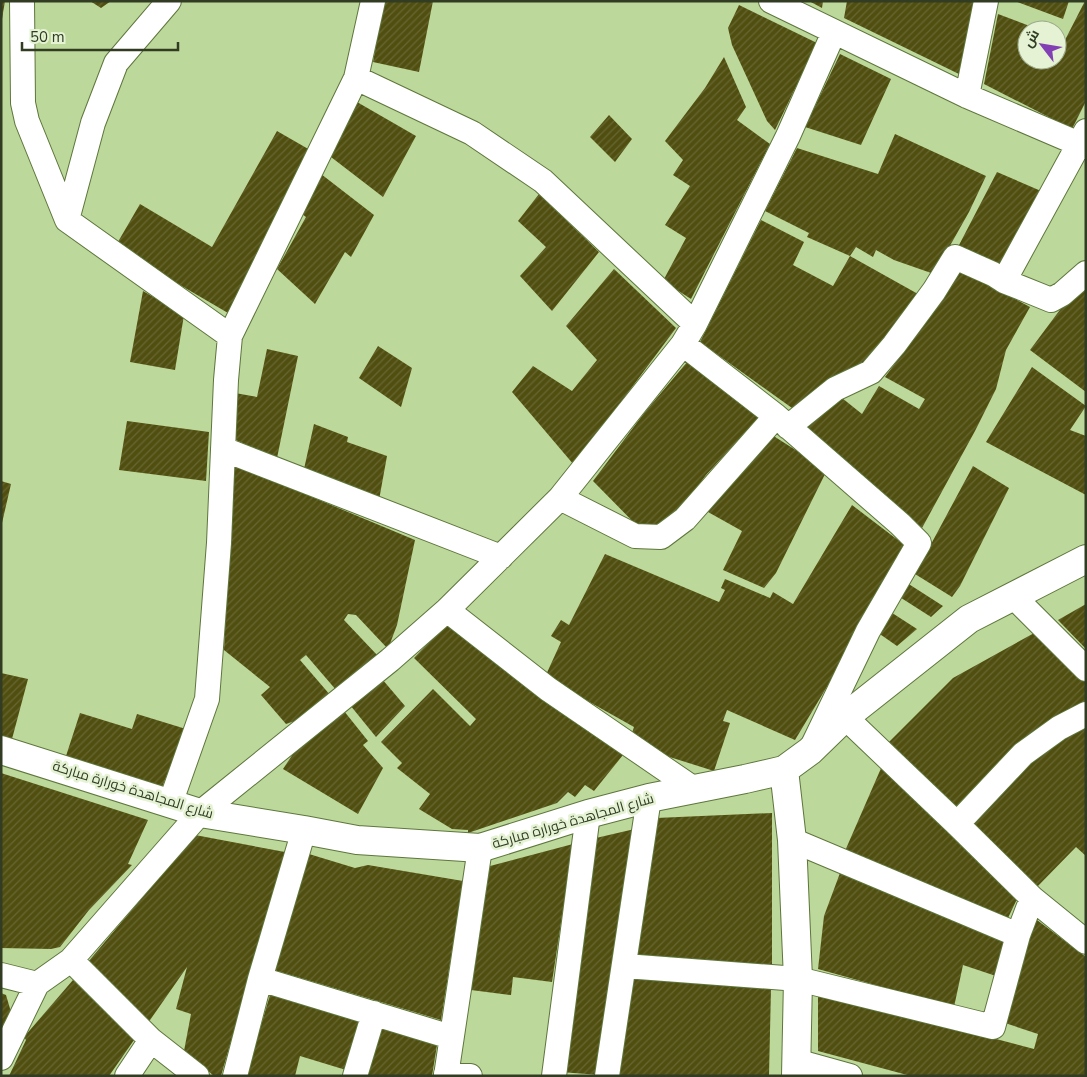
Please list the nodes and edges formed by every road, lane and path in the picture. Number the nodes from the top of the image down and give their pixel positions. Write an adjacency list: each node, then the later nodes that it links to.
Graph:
1 (22, 1): 10 (street)
2 (170, 1): 10 (street)
3 (373, 1): 7 (street)
4 (771, 1): 6 (street)
5 (986, 1): 8 (street)
6 (834, 32): 8 (street); 13 (street)
7 (356, 78): 13 (street); 14 (street)
8 (967, 96): 9 (street)
9 (1084, 141): 12 (street)
10 (67, 220): 14 (street)
11 (1086, 273): 12 (street)
12 (1004, 281): 16 (street)
13 (695, 324): 15 (street)
14 (230, 336): 17 (street)
15 (683, 344): 16 (street); 18 (street)
16 (782, 421): 18 (street); 27 (street)
17 (223, 450): 19 (street); 31 (street)
18 (560, 498): 19 (street)
19 (501, 557): 22 (street)
20 (1086, 559): 21 (street, شارع المجاهدة خورارة مباركة)
21 (1013, 596): 23 (street); 25 (street, شارع المجاهدة خورارة مباركة)
22 (447, 610): 29 (street); 32 (street)
23 (1086, 669)
24 (1086, 714): 34 (street)
25 (845, 716): 27 (street, شارع المجاهدة خورارة مباركة); 34 (street)
26 (1, 750): 31 (street, شارع المجاهدة خورارة مباركة)
27 (810, 751): 28 (street, شارع المجاهدة خورارة مباركة)
28 (784, 770): 29 (street, شارع المجاهدة خورارة مباركة); 36 (street)
29 (694, 789): 30 (street, شارع المجاهدة خورارة مباركة)
30 (649, 798): 33 (street, شارع المجاهدة خورارة مباركة); 42 (street)
31 (170, 804): 32 (street, شارع المجاهدة خورارة مباركة)
32 (200, 813): 35 (street, شارع المجاهدة خورارة مباركة); 41 (street)
33 (588, 814): 37 (street, شارع المجاهدة خورارة مباركة); 58 (street)
34 (957, 824): 38 (street)
35 (304, 830): 37 (street, شارع المجاهدة خورارة مباركة); 44 (street)
36 (792, 840): 39 (street); 45 (street)
37 (480, 848): 48 (street)
38 (1032, 898): 39 (street); 40 (street)
39 (1018, 935): 45 (street)
40 (1086, 942)
41 (71, 960): 46 (street); 49 (street)
42 (624, 966): 45 (street); 59 (street)
43 (1, 975): 46 (street)
44 (260, 978): 47 (street); 55 (street)
45 (798, 979): 51 (street)
46 (37, 984): 50 (street)
47 (374, 1013): 48 (street); 56 (street)
48 (451, 1037): 52 (street)
49 (151, 1040): 53 (street); 54 (street)
50 (1, 1058)
51 (796, 1068): 60 (street)
52 (446, 1075): 57 (street)
53 (127, 1076)
54 (197, 1076)
55 (235, 1076)
56 (355, 1076)
57 (470, 1076)
58 (554, 1076)
59 (607, 1076)
60 (850, 1076)

